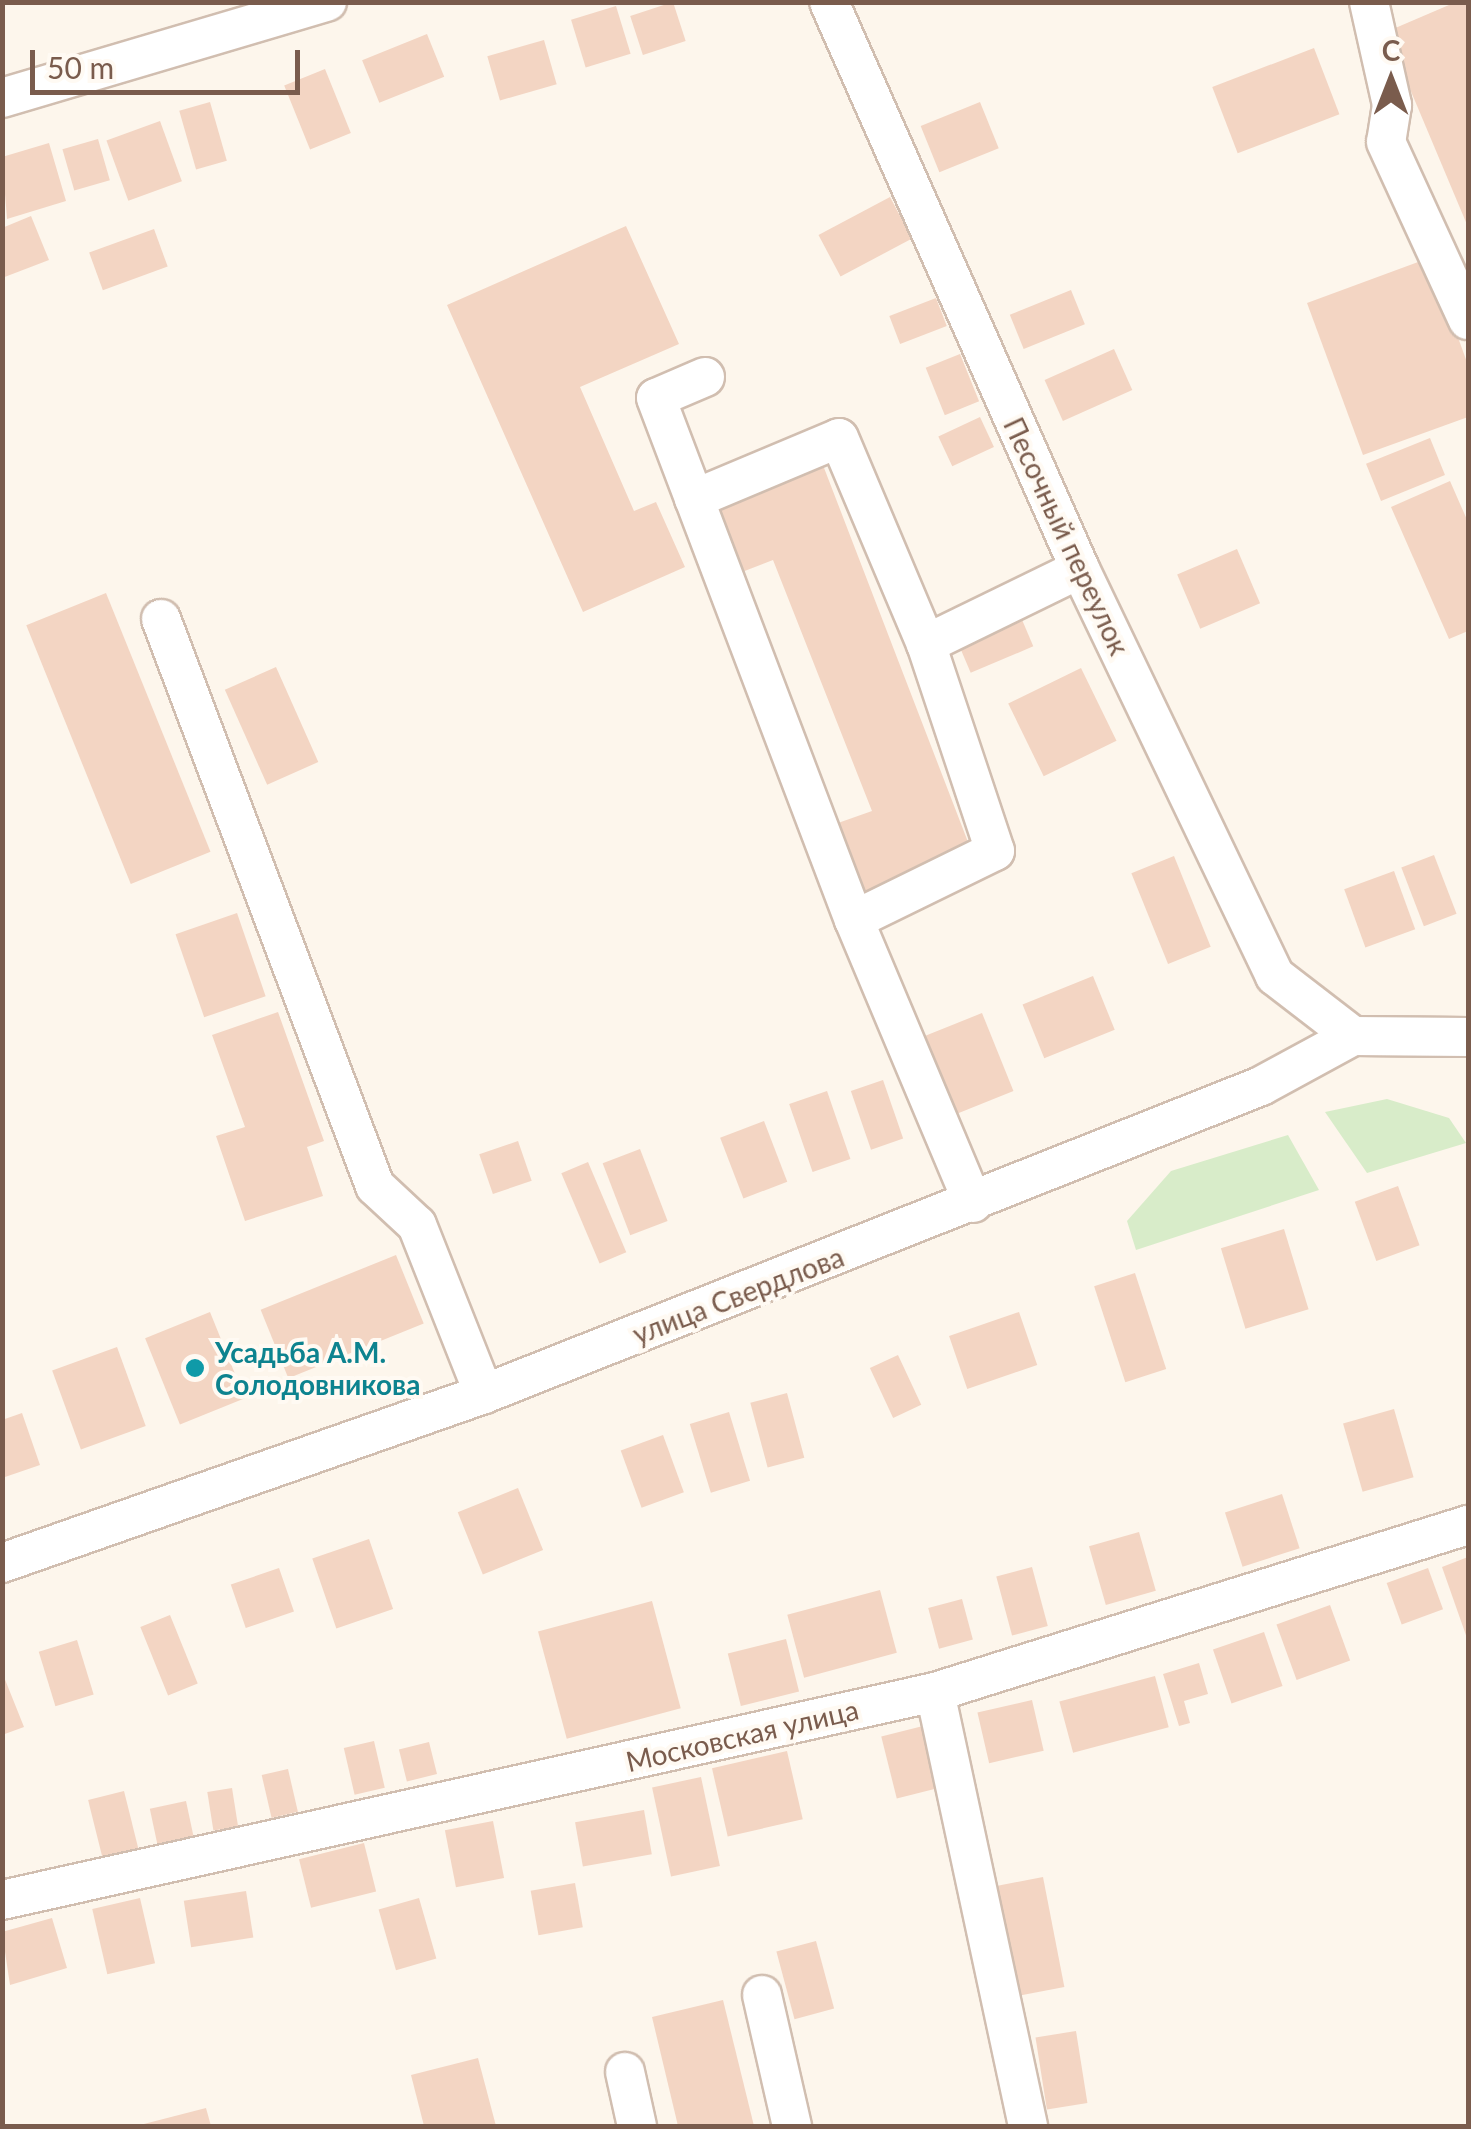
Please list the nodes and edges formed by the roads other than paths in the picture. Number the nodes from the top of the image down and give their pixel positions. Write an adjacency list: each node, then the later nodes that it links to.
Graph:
1 (327, 2): 4 (street)
2 (829, 2): 8 (street, Песочный переулок)
3 (1369, 2): 5 (street)
4 (2, 98)
5 (1468, 320)
6 (705, 377): 7 (street)
7 (694, 499): 10 (street); 11 (street)
8 (1080, 569): 10 (street); 12 (street, Песочный переулок)
9 (161, 618): 15 (street)
10 (926, 644): 11 (street)
11 (854, 920): 14 (street)
12 (1353, 1036): 13 (street, улица Свердлова); 14 (street, улица Свердлова)
13 (1468, 1037)
14 (973, 1203): 15 (street, улица Свердлова)
15 (484, 1394): 17 (street, улица Свердлова)
16 (1468, 1525): 18 (street, Московская улица)
17 (2, 1563)
18 (935, 1692): 19 (street, Московская улица); 24 (street)
19 (2, 1900)
20 (762, 1995): 23 (street)
21 (625, 2072): 22 (street)
22 (636, 2126)
23 (792, 2126)
24 (1028, 2126)

